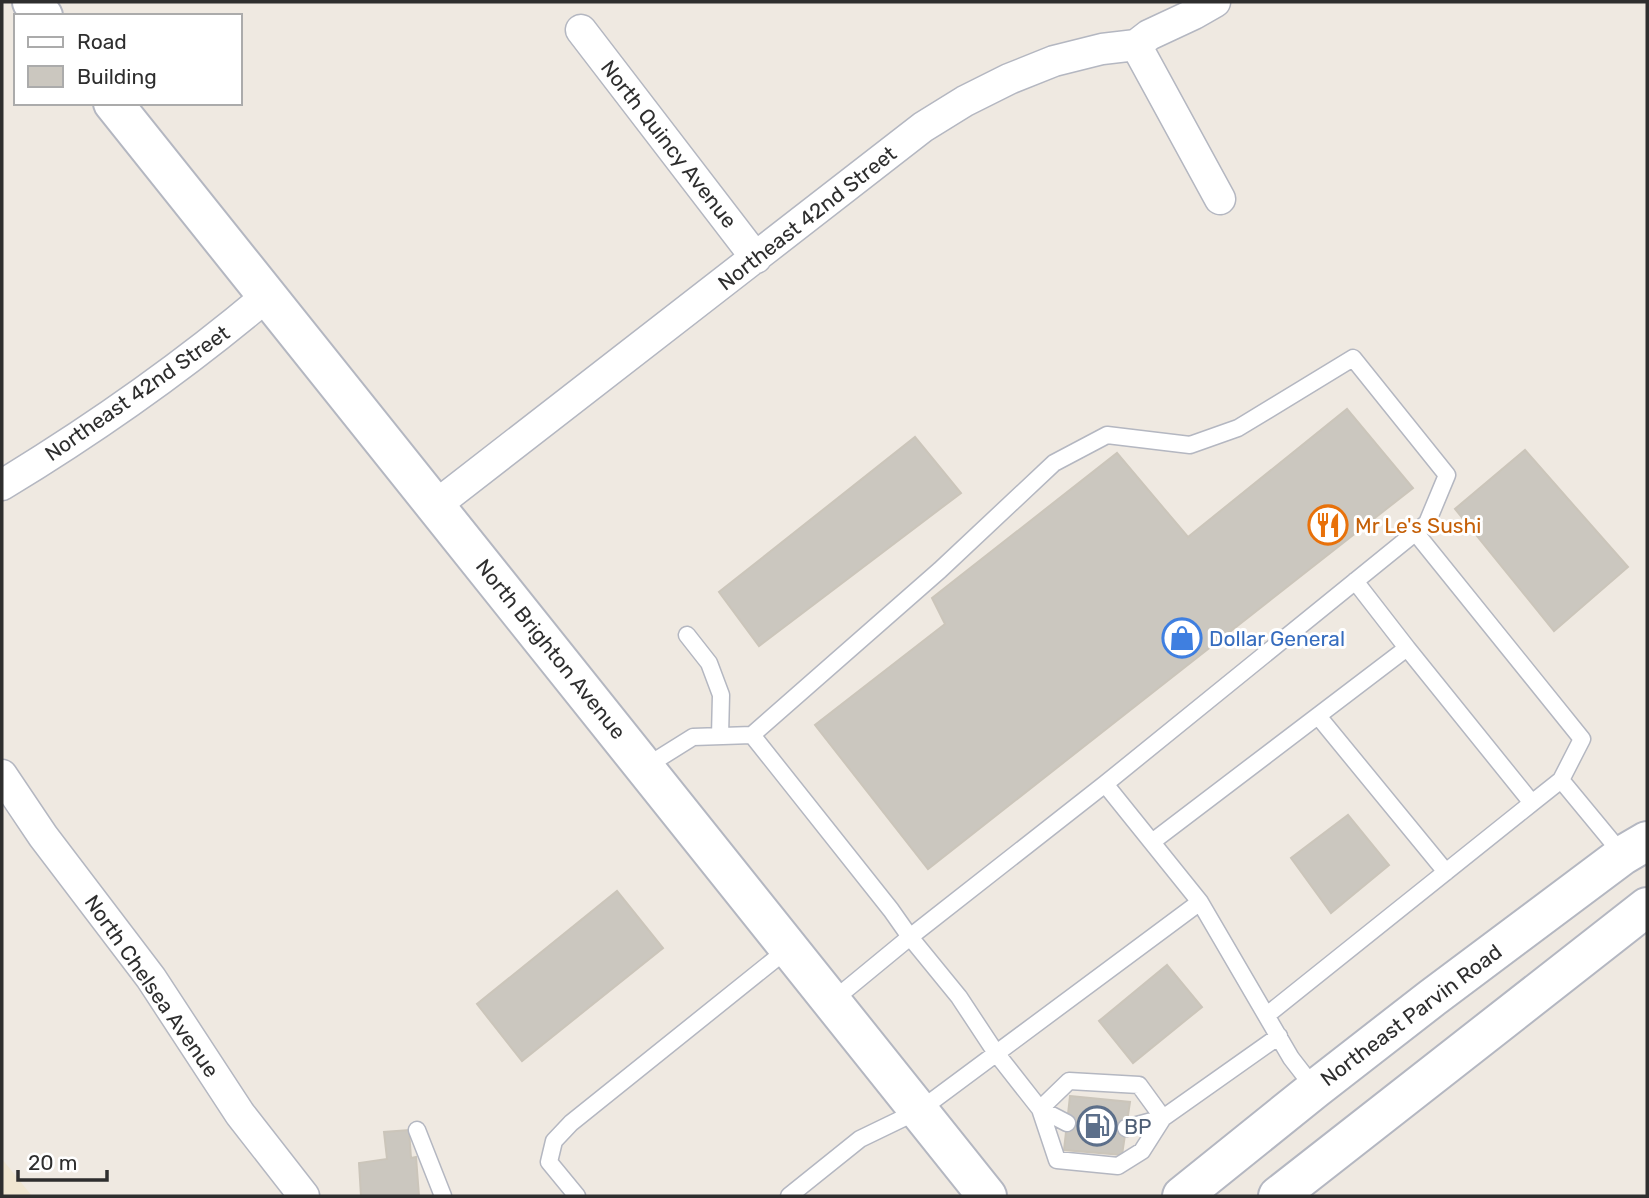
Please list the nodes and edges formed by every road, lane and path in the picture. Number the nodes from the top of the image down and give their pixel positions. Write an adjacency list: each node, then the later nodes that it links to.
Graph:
1 (1214, 2): 3 (street, Northeast 42nd Street)
2 (581, 30): 6 (street, North Quincy Avenue)
3 (1136, 46): 5 (street); 6 (street, Northeast 42nd Street)
4 (115, 105): 7 (main road, North Brighton Avenue)
5 (1220, 199)
6 (756, 258): 9 (street, Northeast 42nd Street)
7 (268, 295): 8 (street, Northeast 42nd Street); 9 (main road, North Brighton Avenue)
8 (2, 485)
9 (436, 505): 17 (main road, North Brighton Avenue)
10 (1415, 532): 11 (lane); 15 (lane); 19 (lane)
11 (1355, 581): 13 (lane); 20 (lane)
12 (687, 635): 16 (lane)
13 (1407, 648): 14 (lane); 21 (lane)
14 (1318, 716): 22 (lane); 24 (lane)
15 (752, 735): 16 (lane); 27 (lane)
16 (720, 736): 17 (lane)
17 (645, 767): 28 (main road, North Brighton Avenue)
18 (2, 775): 40 (street, North Chelsea Avenue)
19 (1561, 780): 21 (lane); 23 (lane)
20 (1105, 784): 22 (lane); 27 (lane)
21 (1532, 803): 24 (lane)
22 (1152, 842): 25 (lane)
23 (1635, 848): 33 (main road, Northeast Parvin Road)
24 (1446, 872): 30 (lane)
25 (1200, 902): 30 (lane); 32 (lane)
26 (1647, 907): 46 (main road)
27 (910, 937): 29 (lane); 32 (lane)
28 (789, 948): 29 (main road, North Brighton Avenue); 42 (lane)
29 (831, 1002): 35 (main road, North Brighton Avenue)
30 (1267, 1015): 31 (lane)
31 (1279, 1036): 33 (lane); 36 (lane)
32 (996, 1053): 34 (lane); 35 (lane)
33 (1315, 1089): 45 (main road, Northeast Parvin Road)
34 (1040, 1109): 36 (lane); 36 (lane); 37 (lane)
35 (920, 1110): 43 (lane); 44 (main road, North Brighton Avenue)
36 (1163, 1118): 38 (lane)
37 (1067, 1123)
38 (1126, 1128)
39 (416, 1130): 41 (lane)
40 (304, 1196)
41 (443, 1196)
42 (577, 1196)
43 (789, 1196)
44 (987, 1196)
45 (1182, 1196)
46 (1278, 1196)

